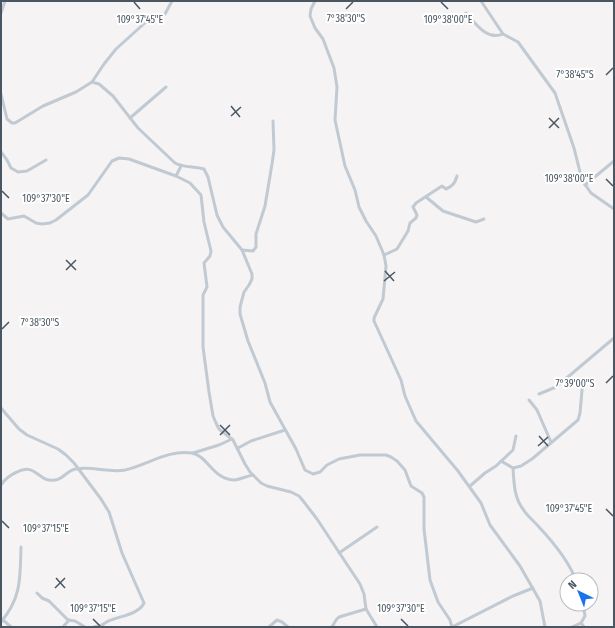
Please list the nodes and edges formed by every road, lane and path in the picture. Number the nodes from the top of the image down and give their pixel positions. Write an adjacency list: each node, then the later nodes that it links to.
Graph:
1 (5, 1): 5 (street)
2 (172, 1): 9 (street)
3 (315, 1): 26 (street)
4 (481, 1): 8 (street)
5 (2, 5): 6 (street)
6 (1, 13)
7 (466, 13): 8 (street)
8 (503, 34): 20 (street)
9 (92, 82): 11 (street); 12 (street)
10 (166, 87): 12 (street)
11 (1, 95)
12 (130, 118): 17 (street)
13 (273, 121): 25 (street)
14 (1, 152): 15 (street)
15 (46, 160)
16 (614, 161): 20 (street)
17 (181, 166): 18 (street); 25 (street)
18 (176, 176): 23 (street); 34 (street)
19 (457, 176): 21 (street)
20 (585, 185): 22 (street)
21 (426, 197): 24 (street); 26 (street)
22 (614, 209)
23 (1, 213)
24 (484, 220)
25 (242, 250): 32 (street)
26 (384, 255): 43 (street)
27 (614, 338): 29 (street)
28 (583, 378): 35 (street)
29 (539, 394)
30 (529, 400): 35 (street)
31 (1, 408): 40 (street)
32 (285, 430): 36 (street); 64 (street)
33 (516, 436): 38 (street)
34 (232, 439): 36 (street); 37 (street)
35 (551, 442): 39 (street)
36 (238, 448): 41 (street)
37 (193, 453): 40 (street); 41 (street)
38 (501, 462): 39 (street); 43 (street)
39 (513, 468): 47 (street)
40 (78, 469): 42 (street); 55 (street)
41 (253, 475): 46 (street)
42 (1, 485)
43 (470, 486): 48 (street)
44 (377, 527): 46 (street)
45 (21, 547): 53 (street)
46 (339, 553): 50 (street)
47 (572, 572)
48 (533, 588): 64 (street); 65 (street)
49 (37, 593): 52 (street)
50 (366, 609): 62 (street); 63 (street)
51 (584, 612): 54 (street)
52 (69, 620): 57 (street); 58 (street)
53 (2, 621): 56 (street)
54 (581, 623): 66 (street); 67 (street)
55 (102, 626): 59 (street)
56 (11, 627)
57 (63, 627)
58 (85, 627)
59 (94, 627)
60 (269, 627): 61 (street)
61 (288, 627)
62 (332, 627)
63 (377, 627)
64 (452, 627)
65 (545, 627)
66 (572, 627)
67 (584, 627)

